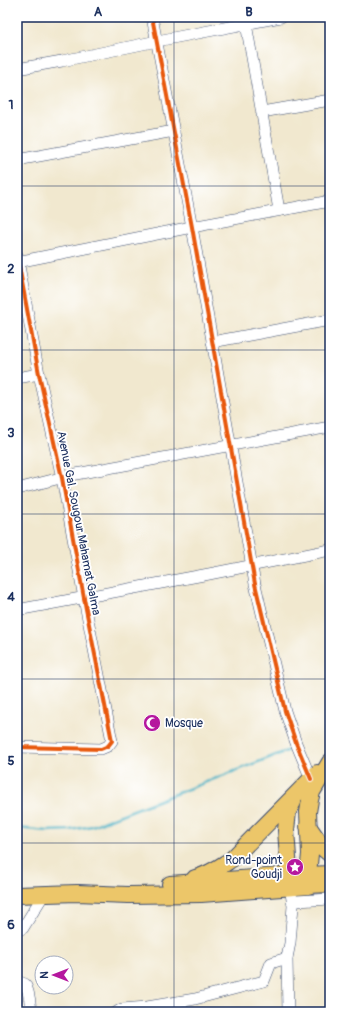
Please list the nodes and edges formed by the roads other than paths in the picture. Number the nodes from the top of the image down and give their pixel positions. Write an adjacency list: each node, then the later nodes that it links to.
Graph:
1 (152, 17): 4 (street)
2 (281, 17): 3 (street)
3 (245, 21): 4 (street); 7 (street)
4 (157, 41): 5 (street); 8 (street)
5 (17, 69)
6 (330, 100): 7 (street)
7 (262, 112): 11 (street)
8 (174, 130): 9 (street); 12 (street)
9 (17, 160)
10 (330, 200): 11 (street)
11 (279, 210): 12 (street)
12 (192, 227): 13 (street); 15 (street)
13 (17, 260): 16 (street, Avenue Gal. Sougour Mahamat Galma)
14 (330, 320): 15 (street)
15 (212, 342): 19 (street)
16 (39, 374): 17 (street); 20 (street, Avenue Gal. Sougour Mahamat Galma)
17 (17, 378)
18 (330, 427): 19 (street)
19 (231, 446): 20 (street); 23 (street)
20 (62, 478): 21 (street); 24 (street, Avenue Gal. Sougour Mahamat Galma)
21 (17, 489)
22 (330, 550): 23 (street)
23 (252, 566): 24 (street); 28 (street)
24 (84, 598): 25 (street); 26 (street, Avenue Gal. Sougour Mahamat Galma)
25 (17, 610)
26 (17, 747)
27 (330, 762): 28 (highway); 30 (highway)
28 (311, 779): 29 (highway)
29 (299, 792): 34 (highway); 36 (highway)
30 (308, 826): 31 (highway); 33 (highway)
31 (330, 854)
32 (330, 873): 33 (main road)
33 (308, 880): 35 (main road); 36 (highway)
34 (174, 884): 36 (highway); 37 (highway)
35 (330, 885)
36 (292, 892): 37 (highway); 39 (street); 41 (street)
37 (77, 893): 38 (highway)
38 (27, 896): 40 (street)
39 (330, 899)
40 (17, 931)
41 (287, 958): 44 (street); 45 (street)
42 (17, 981): 43 (street)
43 (31, 1012)
44 (117, 1012)
45 (288, 1012)

